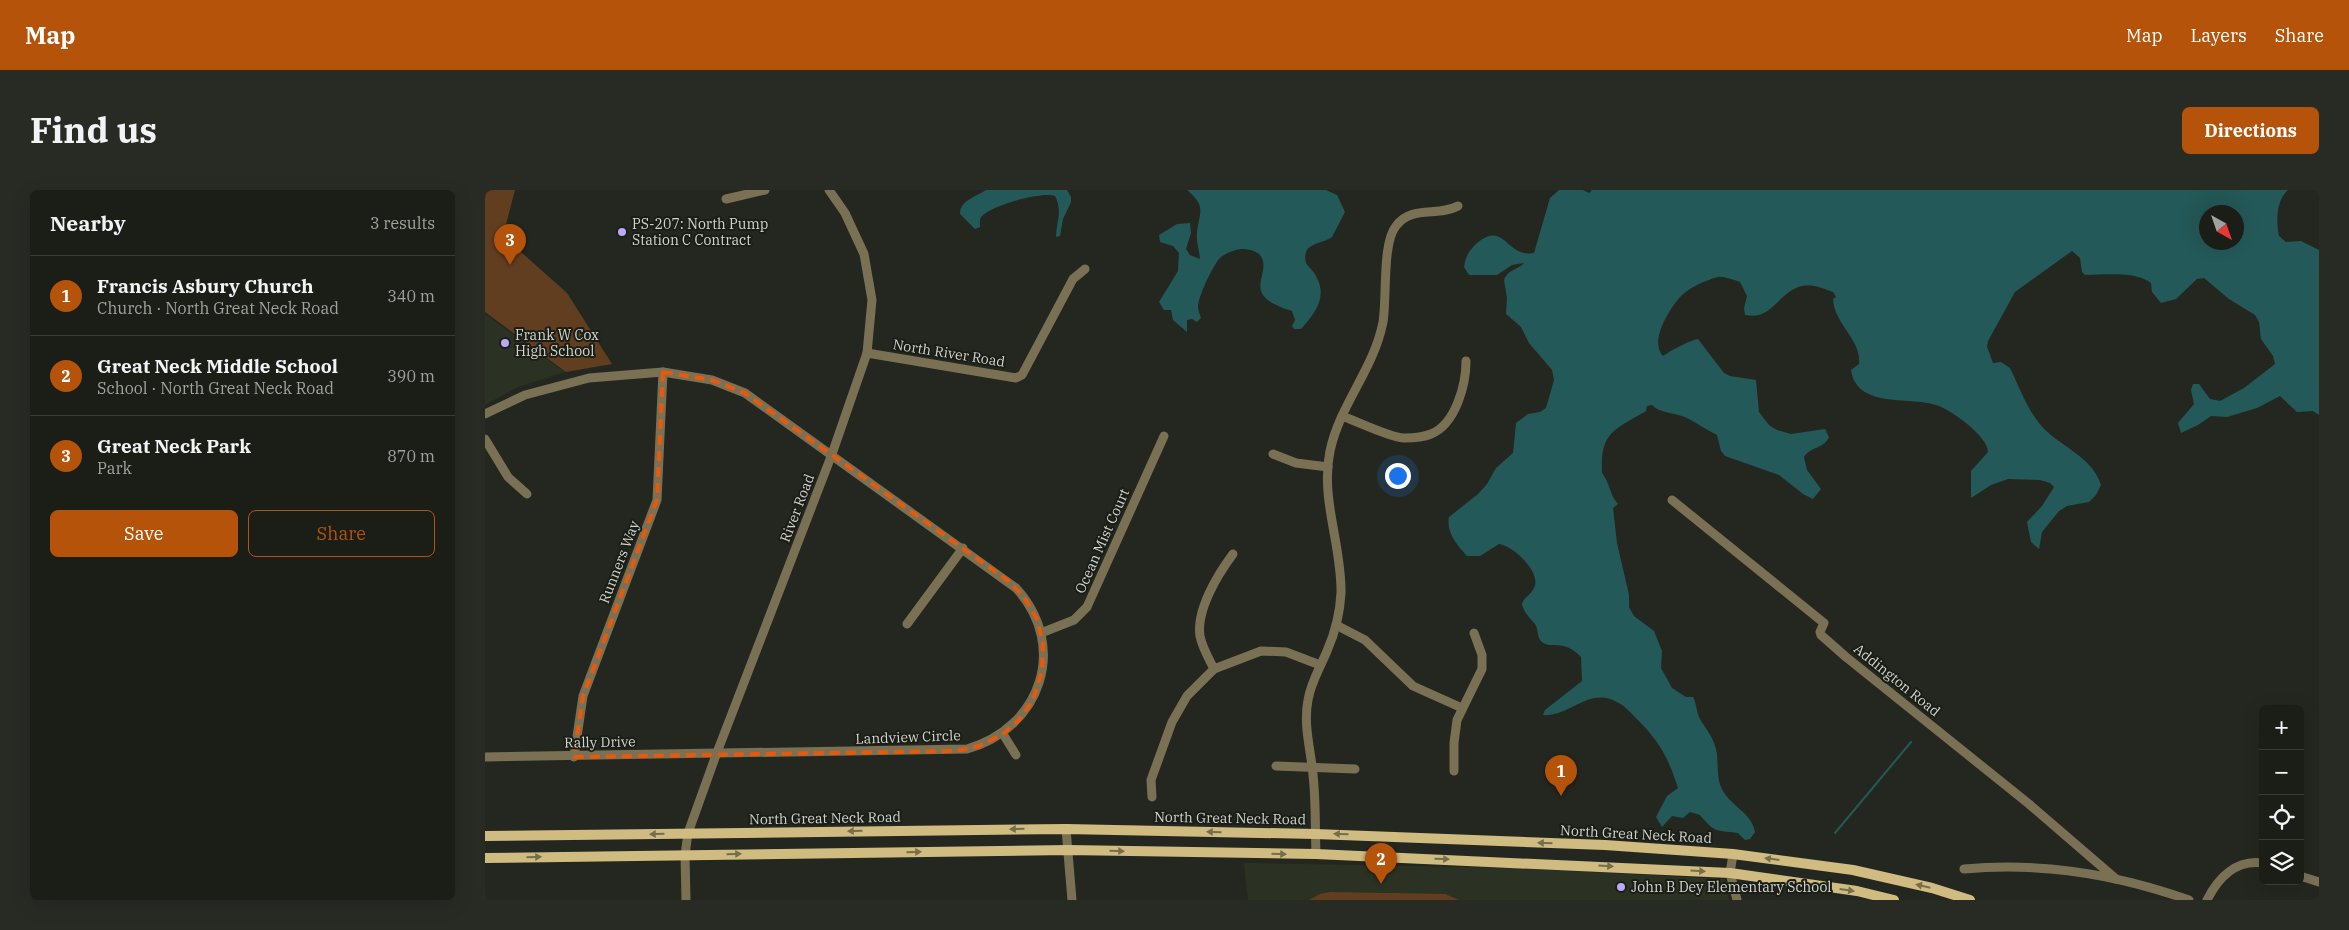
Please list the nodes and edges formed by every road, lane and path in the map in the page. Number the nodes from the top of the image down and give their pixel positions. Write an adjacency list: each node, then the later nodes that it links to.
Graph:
1 (765, 190): 3 (street)
2 (829, 190): 6 (street, River Road)
3 (726, 199)
4 (1458, 206): 10 (street)
5 (1085, 269): 6 (street, North River Road)
6 (867, 353): 13 (street, River Road)
7 (1466, 361): 10 (street)
8 (663, 372): 9 (street, Landview Circle); 13 (street, Landview Circle); 30 (street, Runners Way)
9 (485, 414)
10 (1342, 416): 15 (street)
11 (1164, 436): 22 (street, Ocean Mist Court)
12 (485, 439): 16 (street)
13 (832, 454): 18 (street, Landview Circle); 28 (street, River Road)
14 (1273, 454): 15 (street)
15 (1328, 467): 21 (street)
16 (527, 494)
17 (1671, 500): 50 (street, Addington Road)
18 (963, 548): 20 (street); 22 (street, Landview Circle)
19 (1233, 554): 25 (street)
20 (907, 624)
21 (1336, 625): 24 (street); 26 (street)
22 (1041, 633): 27 (street, Landview Circle)
23 (1474, 633): 26 (street)
24 (1320, 665): 25 (street); 33 (street)
25 (1214, 669): 36 (street)
26 (1462, 708): 35 (street)
27 (1003, 734): 28 (street, Landview Circle); 29 (street)
28 (716, 755): 30 (street, Rally Drive); 38 (street, River Road)
29 (1016, 755)
30 (574, 756): 31 (street, Rally Drive)
31 (485, 757)
32 (1275, 766): 33 (street)
33 (1312, 767): 34 (street); 39 (street)
34 (1355, 768)
35 (1454, 771)
36 (1152, 797)
37 (1066, 829): 38 (main road, North Great Neck Road, one-way to 38); 39 (main road, North Great Neck Road, one-way to 37); 41 (street)
38 (688, 834): 40 (main road, North Great Neck Road, one-way to 40); 44 (street, River Road)
39 (1315, 834): 42 (street); 43 (main road, North Great Neck Road, one-way to 39)
40 (485, 836)
41 (1068, 850): 42 (main road, one-way to 42); 44 (main road, one-way to 41); 53 (street)
42 (1315, 854): 48 (main road, one-way to 48)
43 (1733, 854): 48 (street); 56 (main road, North Great Neck Road, one-way to 43)
44 (685, 855): 45 (main road, one-way to 44); 52 (street, River Road)
45 (485, 858)
46 (2259, 863): 58 (street)
47 (1964, 869): 50 (street)
48 (1730, 873): 54 (street); 55 (main road, one-way to 55)
49 (2304, 877): 51 (street)
50 (2116, 878): 57 (street)
51 (2319, 882)
52 (686, 900)
53 (1073, 900)
54 (1737, 900)
55 (1894, 900)
56 (1970, 900)
57 (2189, 900)
58 (2207, 900)

